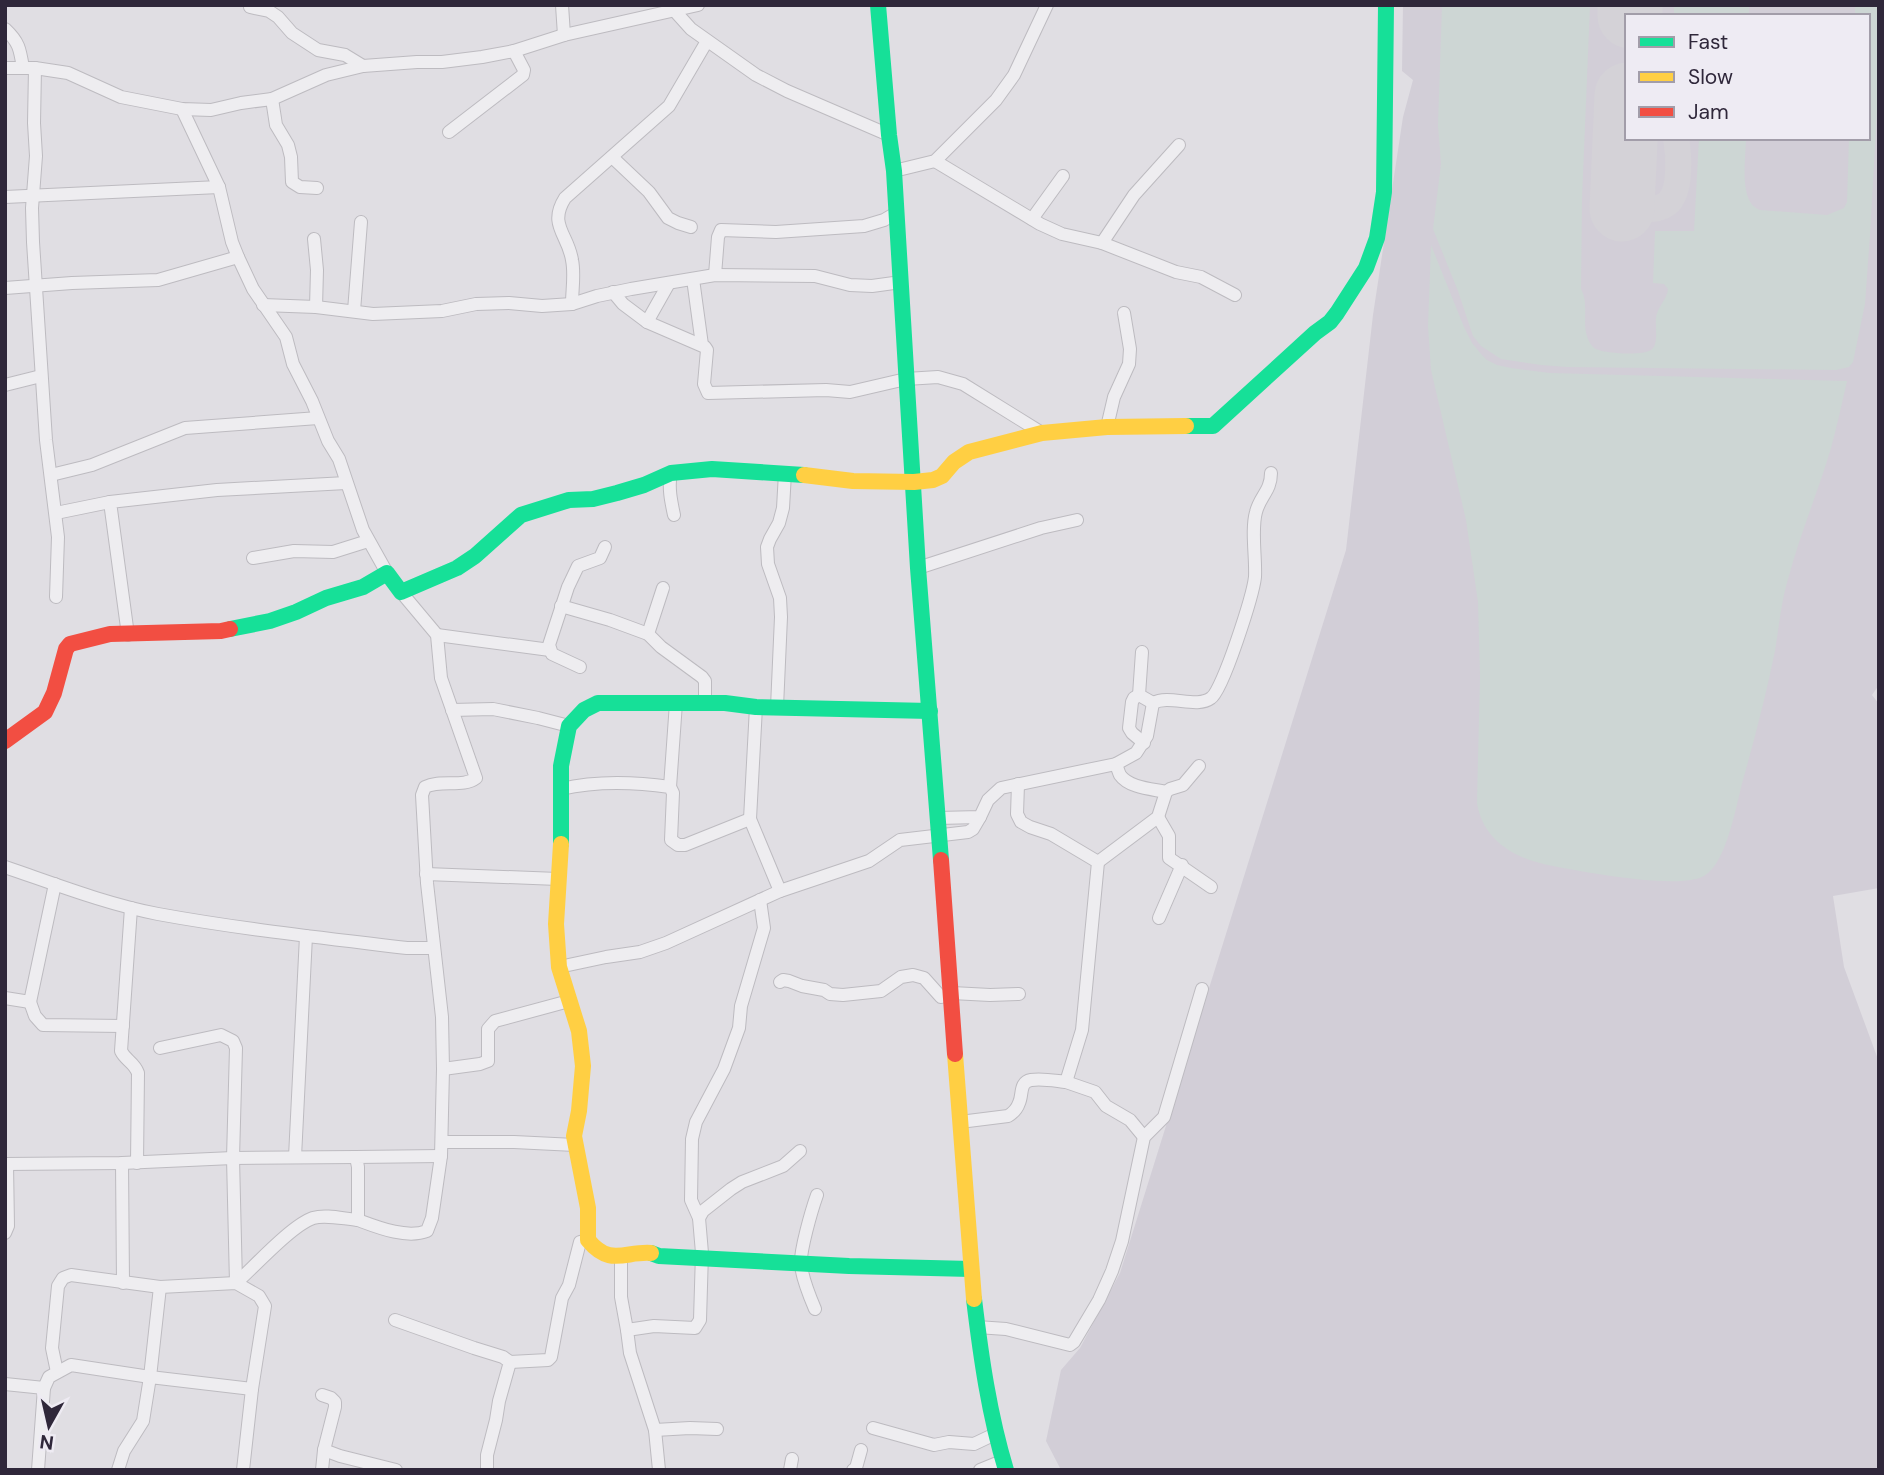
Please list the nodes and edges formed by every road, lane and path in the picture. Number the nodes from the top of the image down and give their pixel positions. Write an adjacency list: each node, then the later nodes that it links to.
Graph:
1 (562, 5): 9 (street)
2 (698, 5): 7 (street)
3 (878, 5): 18 (street)
4 (1047, 5): 21 (street)
5 (1386, 5): 54 (street)
6 (250, 6): 12 (street)
7 (672, 7): 9 (street); 10 (street)
8 (5, 29): 14 (street)
9 (564, 35): 11 (street)
10 (707, 41): 18 (street); 20 (street)
11 (514, 51): 12 (street); 17 (street)
12 (363, 66): 15 (street)
13 (5, 68): 14 (street)
14 (29, 68): 16 (street); 26 (street)
15 (272, 99): 16 (street); 25 (street)
16 (182, 109): 24 (street)
17 (449, 132)
18 (889, 135): 22 (street)
19 (1180, 145): 33 (street)
20 (612, 157): 31 (street); 44 (street)
21 (935, 161): 22 (street); 29 (street)
22 (894, 171): 28 (street)
23 (1063, 176): 29 (street)
24 (219, 187): 26 (street); 34 (street)
25 (317, 188)
26 (34, 195): 27 (street); 39 (street)
27 (5, 197)
28 (896, 213): 35 (street); 37 (street)
29 (1032, 219): 33 (street)
30 (361, 222): 46 (street)
31 (691, 227)
32 (314, 239): 45 (street)
33 (1102, 243): 42 (street)
34 (238, 257): 39 (street); 43 (street)
35 (715, 275): 36 (street); 37 (street)
36 (693, 279): 38 (street); 49 (street)
37 (901, 282): 51 (street)
38 (669, 283): 41 (street); 48 (street)
39 (35, 285): 40 (street); 50 (street)
40 (5, 288)
41 (613, 292): 44 (street); 48 (street)
42 (1235, 295)
43 (262, 304): 45 (street); 53 (street)
44 (572, 304): 46 (street)
45 (316, 307): 46 (street)
46 (354, 311)
47 (1124, 313): 54 (street)
48 (647, 322): 49 (street)
49 (702, 345): 51 (street)
50 (41, 376): 52 (street); 59 (street)
51 (906, 379): 55 (street); 60 (street)
52 (5, 385)
53 (318, 418): 59 (street); 61 (street)
54 (1107, 427): 55 (street)
55 (1042, 433): 60 (street)
56 (671, 473): 57 (street); 64 (street); 72 (street)
57 (785, 473): 60 (street); 86 (street)
58 (1271, 473): 84 (street)
59 (51, 475): 63 (street)
60 (914, 482): 69 (street)
61 (346, 483): 62 (street); 66 (street)
62 (110, 502): 63 (street); 76 (street)
63 (56, 513): 73 (street)
64 (674, 515)
65 (1077, 520): 69 (street)
66 (368, 541): 68 (street); 70 (street)
67 (605, 547): 74 (street)
68 (253, 558)
69 (918, 568): 88 (street)
70 (387, 573): 72 (street); 76 (street)
71 (663, 588): 75 (street)
72 (401, 592): 77 (street)
73 (56, 597)
74 (561, 606): 75 (street); 78 (street)
75 (648, 634): 83 (street)
76 (128, 635): 90 (street)
77 (437, 635): 78 (street); 87 (street)
78 (550, 650): 80 (street)
79 (1142, 652): 81 (street)
80 (580, 667)
81 (1139, 695): 84 (street); 91 (street)
82 (676, 703): 83 (street); 89 (street); 95 (street)
83 (705, 703): 85 (street)
84 (1153, 703): 91 (street)
85 (756, 707): 86 (street); 101 (street)
86 (777, 707): 88 (street)
87 (453, 710): 89 (street); 106 (street)
88 (930, 711): 100 (street)
89 (569, 726): 96 (street)
90 (5, 741)
91 (1143, 743): 92 (street)
92 (1116, 764): 94 (street); 97 (street)
93 (1199, 766): 97 (street)
94 (1018, 784): 98 (street); 103 (street)
95 (670, 787): 96 (street); 101 (street)
96 (561, 789): 107 (street)
97 (1166, 792): 99 (street)
98 (980, 817): 100 (street); 102 (street)
99 (1158, 817): 103 (street); 104 (street)
100 (938, 818): 102 (street)
101 (750, 819): 110 (street)
102 (939, 836): 110 (street); 117 (street)
103 (1098, 862): 128 (street)
104 (1182, 865): 109 (street); 113 (street)
105 (5, 867): 108 (street)
106 (426, 874): 107 (street); 115 (street)
107 (558, 879): 116 (street)
108 (55, 884): 112 (street); 124 (street)
109 (1211, 887)
110 (780, 891): 111 (street)
111 (760, 900): 116 (street); 142 (street)
112 (131, 908): 114 (street); 125 (street)
113 (1159, 918)
114 (306, 936): 115 (street); 135 (street)
115 (433, 948): 127 (street)
116 (559, 967): 123 (street)
117 (950, 967): 118 (street); 120 (street)
118 (780, 982)
119 (1202, 989): 130 (street)
120 (952, 993): 121 (street); 129 (street)
121 (1019, 994)
122 (5, 998): 124 (street)
123 (569, 1001): 127 (street); 132 (street)
124 (30, 1002): 125 (street)
125 (123, 1026): 139 (street)
126 (160, 1048): 137 (street)
127 (443, 1069): 131 (street)
128 (1066, 1082): 129 (street); 130 (street)
129 (960, 1122): 149 (street)
130 (1144, 1137): 155 (street)
131 (442, 1142): 132 (street); 134 (street)
132 (575, 1145): 145 (street)
133 (800, 1151): 142 (street)
134 (441, 1156): 136 (street); 143 (street)
135 (295, 1157): 136 (street); 137 (street)
136 (356, 1157): 143 (street)
137 (233, 1158): 139 (street); 151 (street)
138 (122, 1163): 139 (street); 140 (street); 150 (street)
139 (137, 1163)
140 (6, 1164): 144 (street)
141 (817, 1195): 148 (street)
142 (699, 1218): 147 (street)
143 (358, 1220): 151 (street)
144 (5, 1233)
145 (588, 1240): 146 (street); 157 (street)
146 (621, 1257): 147 (street); 156 (street)
147 (701, 1258): 148 (street); 156 (street)
148 (800, 1263): 149 (street); 153 (street)
149 (971, 1269): 155 (street)
150 (124, 1283): 152 (street); 158 (street)
151 (236, 1283): 152 (street); 162 (street)
152 (160, 1287): 159 (street)
153 (815, 1308)
154 (395, 1320): 157 (street)
155 (977, 1327): 167 (street)
156 (627, 1330): 166 (street)
157 (510, 1362): 176 (street)
158 (57, 1372): 159 (street); 161 (street)
159 (150, 1377): 162 (street); 172 (street)
160 (5, 1384): 161 (street)
161 (44, 1388): 171 (street)
162 (252, 1389): 173 (street)
163 (322, 1395): 168 (street)
164 (873, 1428): 167 (street)
165 (717, 1429): 166 (street)
166 (655, 1430): 177 (street)
167 (995, 1434): 170 (street)
168 (324, 1450): 174 (street); 175 (street)
169 (861, 1450): 178 (street)
170 (1004, 1465): 179 (street)
171 (38, 1470)
172 (118, 1470)
173 (243, 1470)
174 (322, 1470)
175 (396, 1470)
176 (487, 1470)
177 (659, 1470)
178 (853, 1470)
179 (980, 1470)

